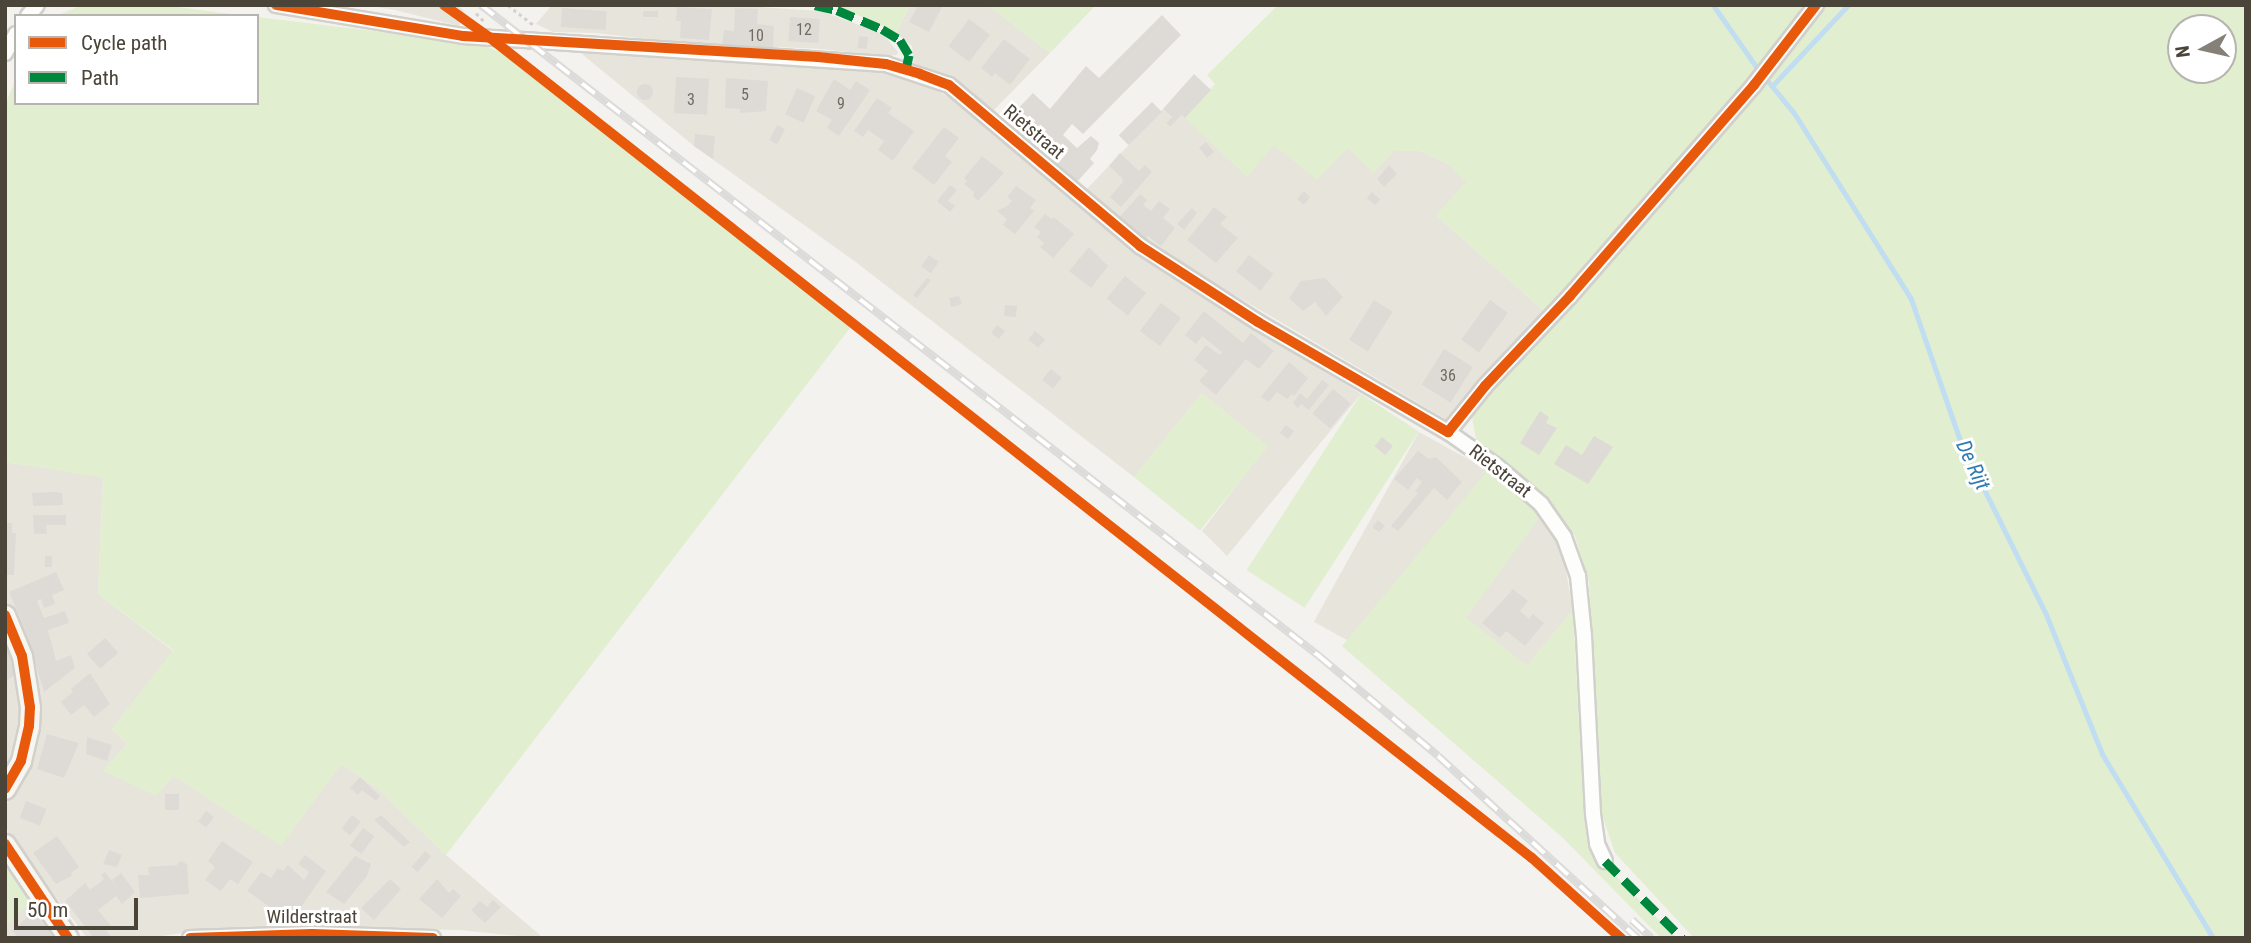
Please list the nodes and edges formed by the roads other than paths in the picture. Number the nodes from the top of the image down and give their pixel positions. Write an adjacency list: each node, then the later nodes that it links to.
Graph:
1 (276, 5): 5 (street, Rietstraat)
2 (1816, 5): 5 (street)
3 (14, 37): 4 (street)
4 (5, 53)
5 (1448, 432): 9 (street, Rietstraat)
6 (5, 615): 7 (street)
7 (5, 789)
8 (5, 844): 10 (street)
9 (1605, 861)
10 (68, 938)
11 (190, 938): 12 (street, Wilderstraat)
12 (433, 938)

